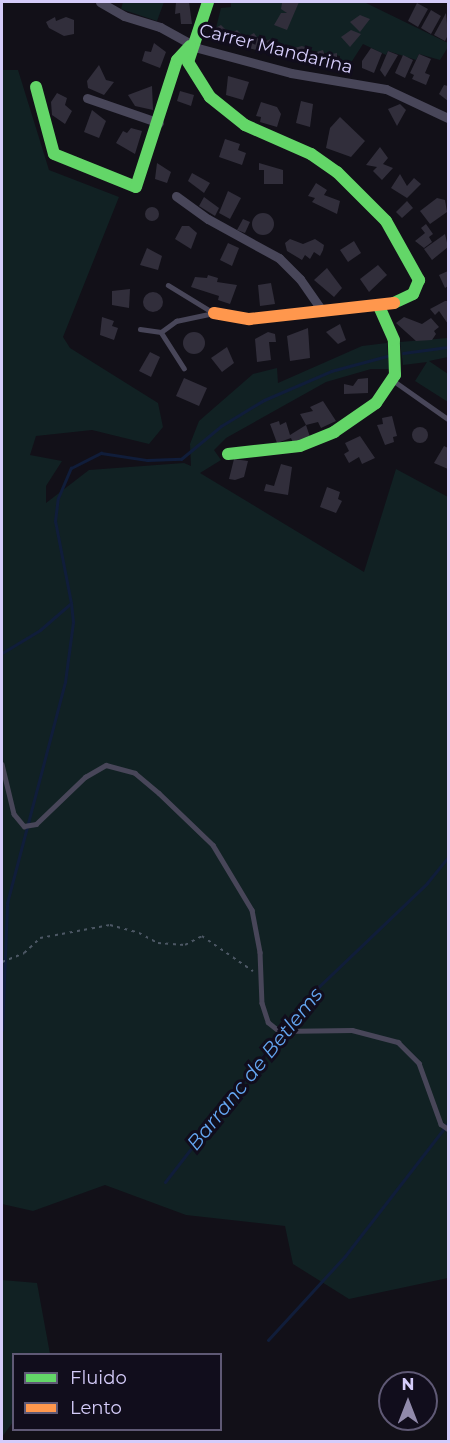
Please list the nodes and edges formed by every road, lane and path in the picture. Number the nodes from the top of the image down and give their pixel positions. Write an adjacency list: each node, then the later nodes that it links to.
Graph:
1 (100, 2): 3 (street, Carrer Mandarina)
2 (208, 2): 3 (street)
3 (191, 46): 6 (street, Carrer Mandarina); 7 (street); 10 (street)
4 (36, 87): 7 (street)
5 (87, 98): 7 (street)
6 (448, 118)
7 (159, 123)
8 (176, 196): 11 (street)
9 (168, 285): 12 (lane)
10 (380, 308): 11 (street); 16 (street)
11 (323, 312): 12 (street)
12 (214, 313): 14 (lane)
13 (140, 329): 14 (lane)
14 (161, 332): 15 (lane)
15 (184, 368)
16 (394, 375): 17 (lane); 18 (street)
17 (448, 419)
18 (228, 453)
19 (2, 764): 21 (lane)
20 (2, 962): 21 (path)
21 (262, 975): 22 (lane)
22 (448, 1129)

